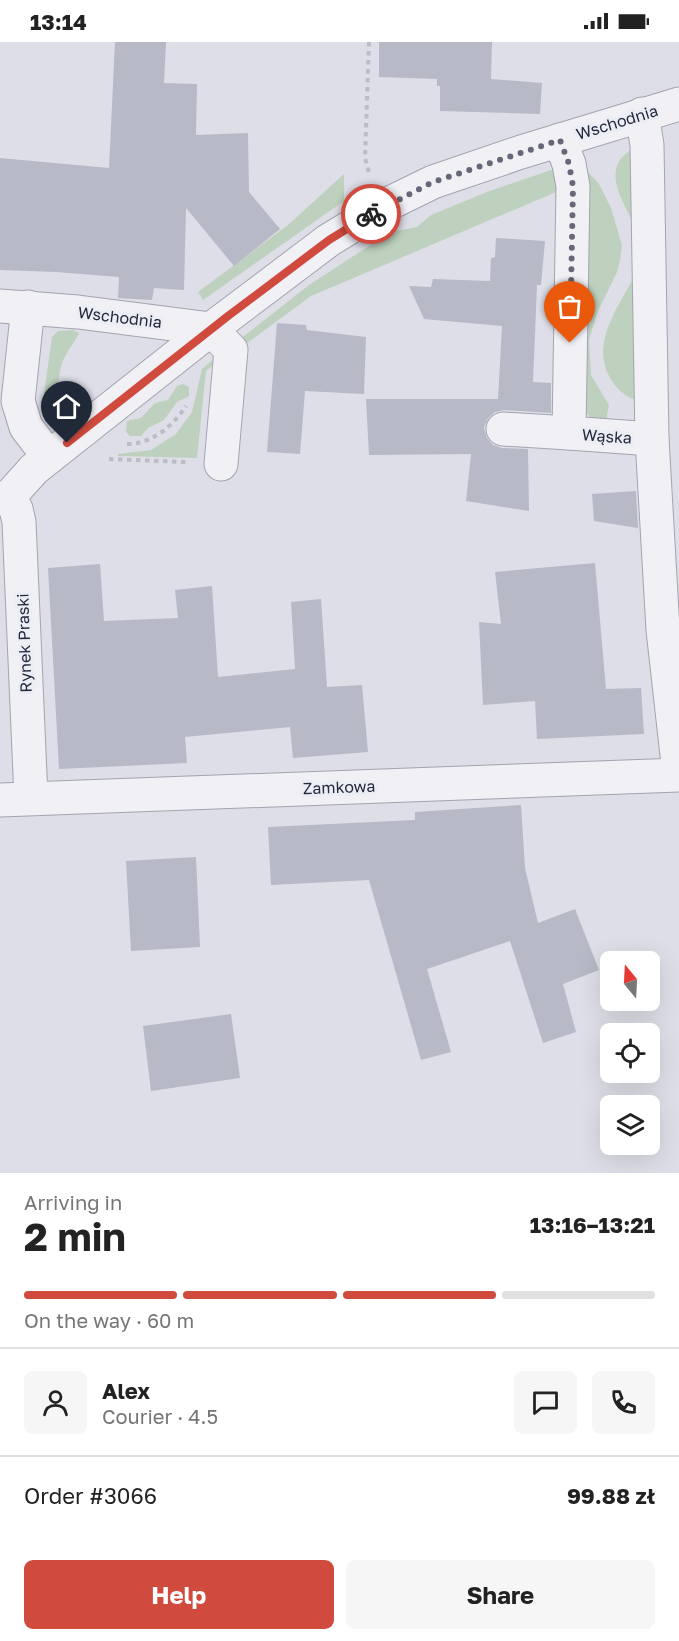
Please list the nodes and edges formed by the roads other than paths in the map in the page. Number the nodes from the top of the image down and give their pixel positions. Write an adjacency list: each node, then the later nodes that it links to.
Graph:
1 (679, 104): 2 (street, Wschodnia)
2 (642, 114): 3 (street, Wschodnia); 8 (street, Wąska)
3 (560, 140): 5 (street, Wschodnia); 7 (street, Wąska)
4 (14, 306): 5 (street, Wschodnia); 9 (street, Wschodnia)
5 (212, 329): 9 (street, Wschodnia); 10 (street)
6 (503, 429): 7 (street)
7 (569, 433): 8 (street, Wąska)
8 (652, 440): 12 (street, Wąska)
9 (49, 458): 11 (street, Wschodnia)
10 (221, 464)
11 (4, 498): 13 (street, Rynek Praski)
12 (679, 774): 13 (street, Zamkowa)
13 (15, 799)

